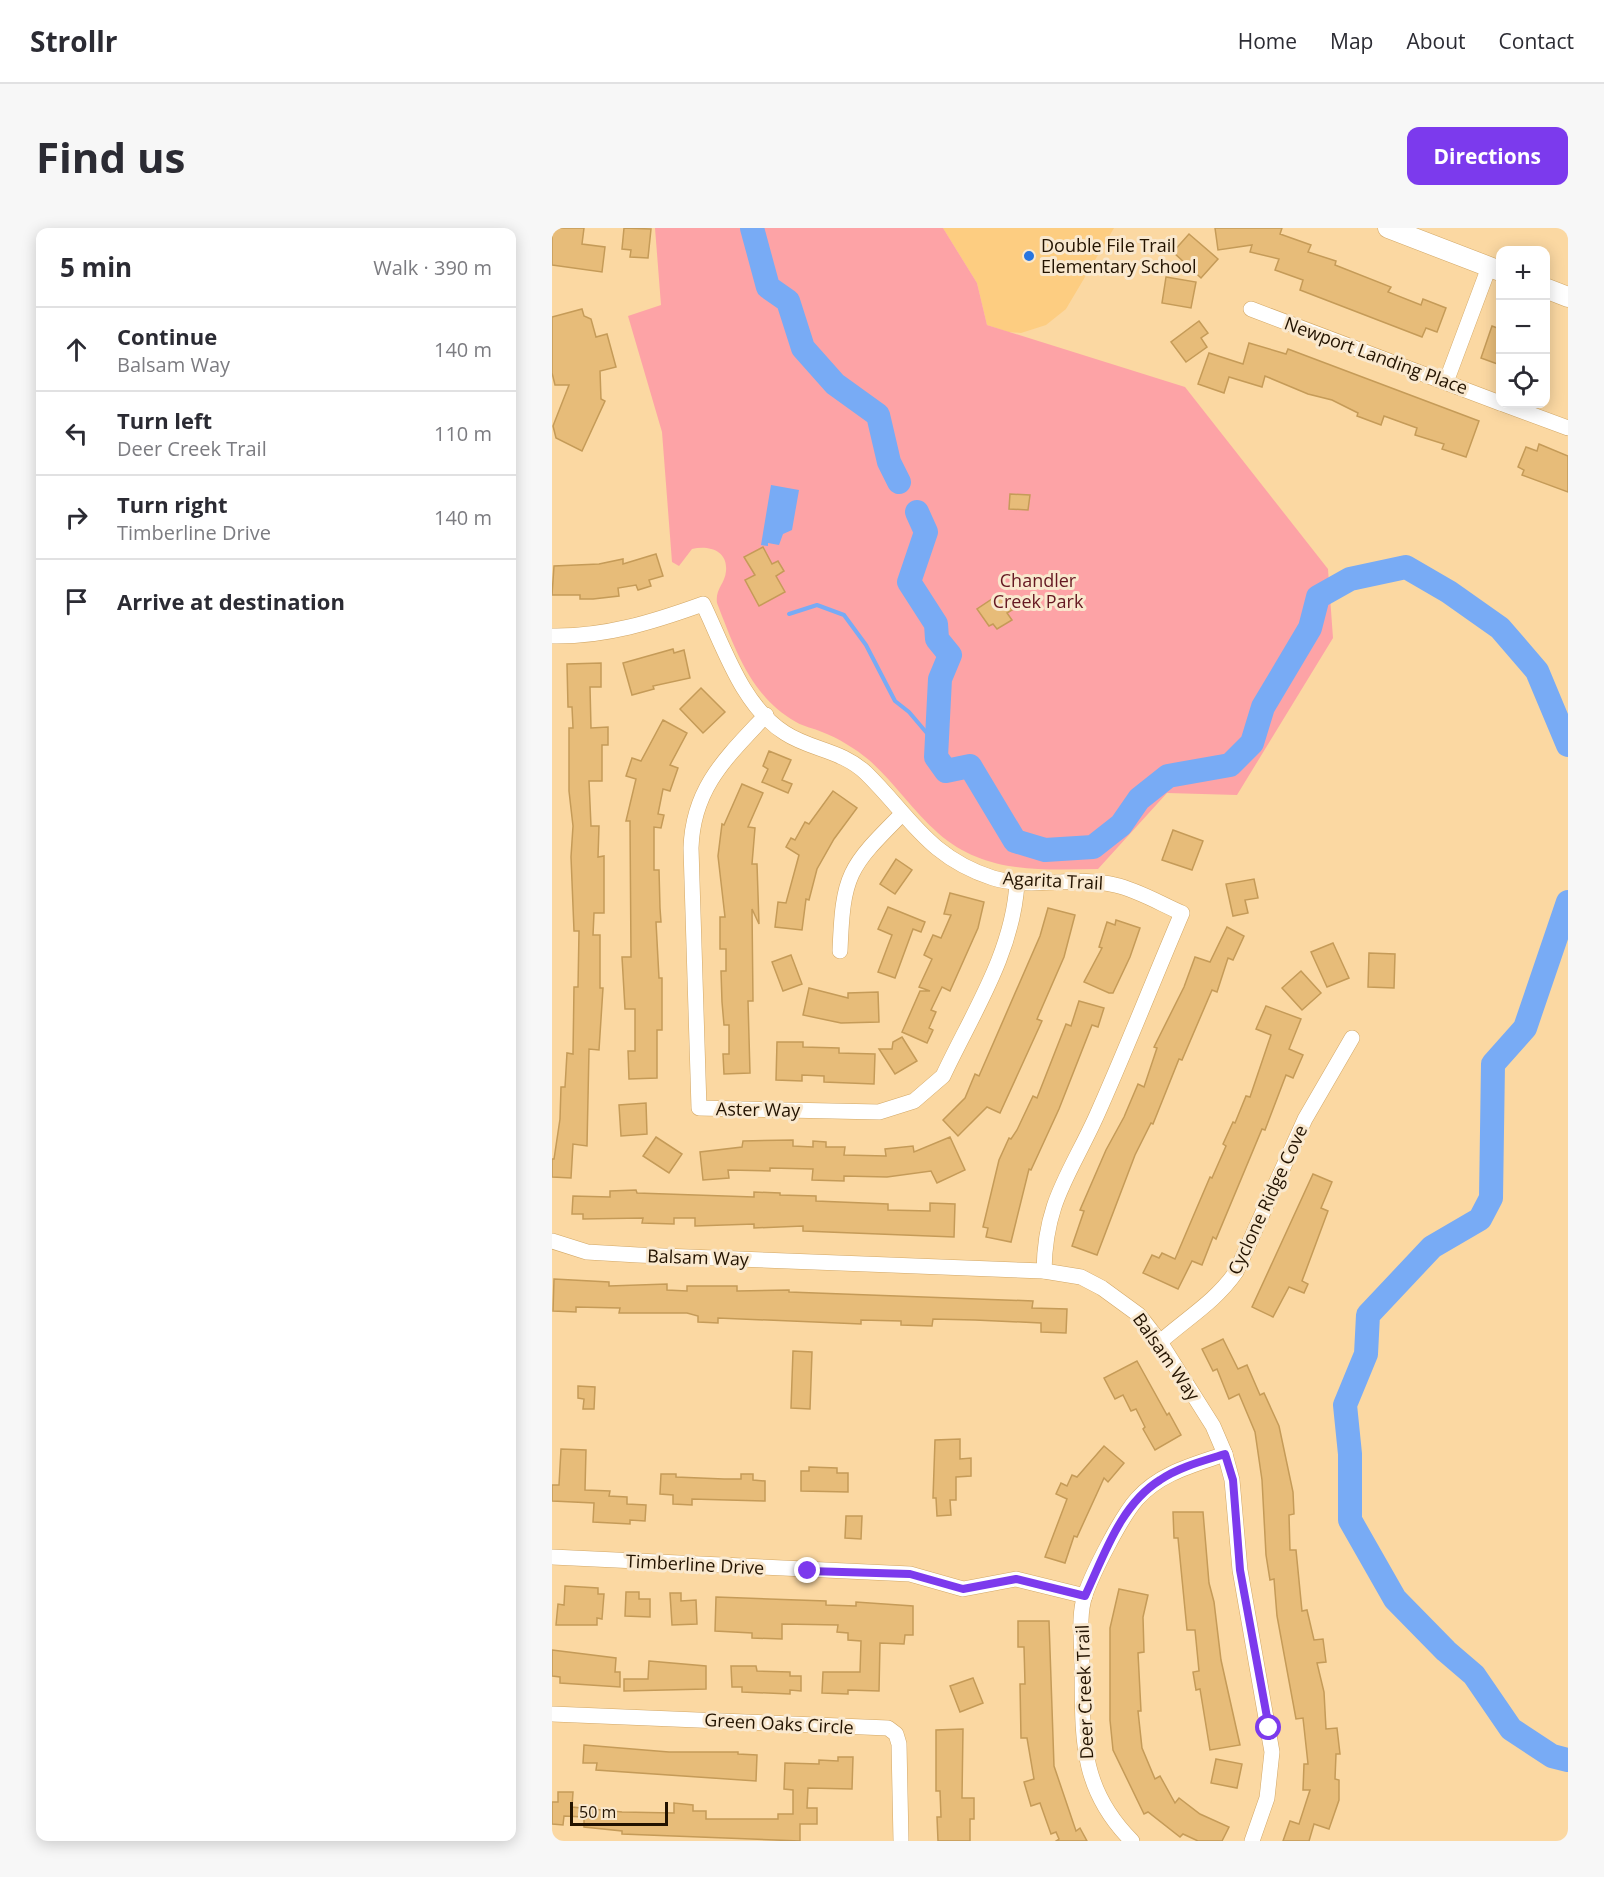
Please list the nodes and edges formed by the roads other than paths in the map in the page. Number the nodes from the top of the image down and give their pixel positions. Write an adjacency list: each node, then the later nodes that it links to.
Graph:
1 (1388, 228): 2 (street)
2 (1495, 269): 6 (street)
3 (1550, 290): 4 (street)
4 (1568, 297)
5 (1251, 309): 6 (street, Newport Landing Place)
6 (1446, 382): 7 (street, Newport Landing Place)
7 (1496, 401)
8 (1515, 408): 9 (street, Newport Landing Place)
9 (1568, 428)
10 (552, 636): 11 (street, Agarita Trail)
11 (766, 715): 12 (street, Agarita Trail); 13 (street, Aster Way)
12 (902, 814): 13 (street, Agarita Trail); 14 (street)
13 (1017, 883): 17 (street, Agarita Trail)
14 (840, 951)
15 (1352, 1038): 18 (street, Cyclone Ridge Cove)
16 (552, 1241): 17 (street, Balsam Way)
17 (1044, 1271): 18 (street, Balsam Way)
18 (1160, 1342): 19 (street, Balsam Way)
19 (1225, 1454): 21 (street, Deer Creek Trail); 25 (street, Balsam Way)
20 (552, 1557): 21 (street, Timberline Drive)
21 (1085, 1596): 24 (street, Deer Creek Trail)
22 (552, 1714): 23 (street, Green Oaks Circle)
23 (901, 1841)
24 (1132, 1841)
25 (1252, 1841)

